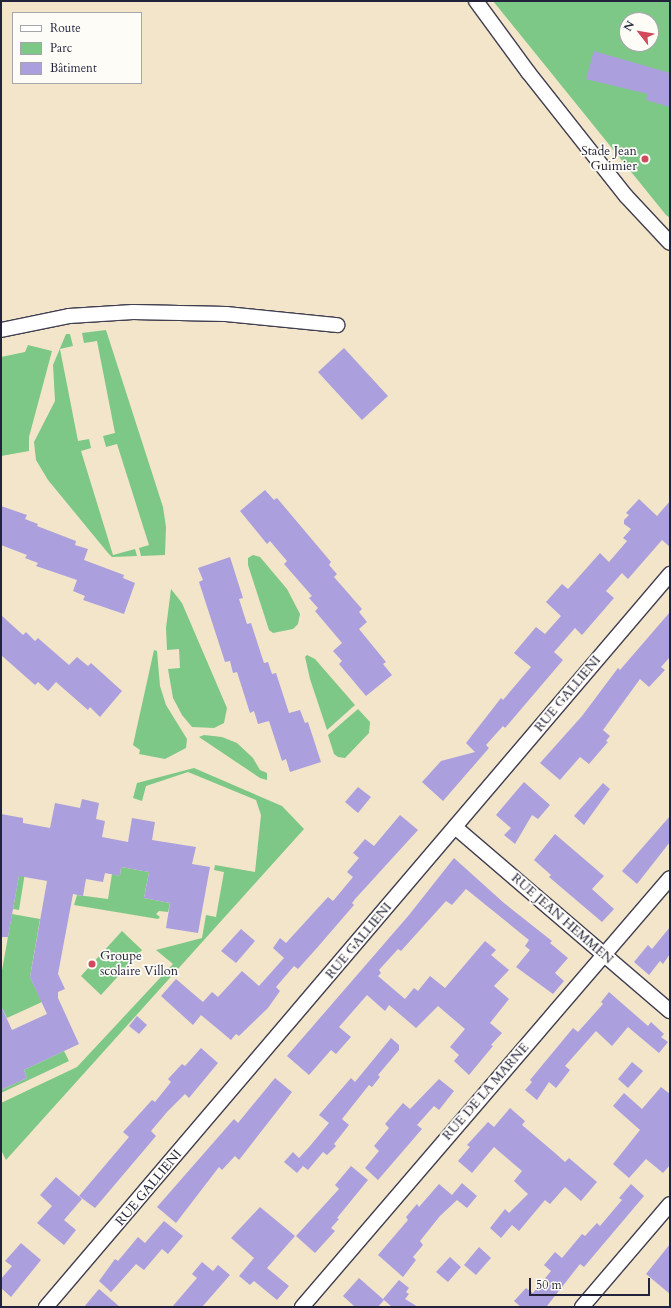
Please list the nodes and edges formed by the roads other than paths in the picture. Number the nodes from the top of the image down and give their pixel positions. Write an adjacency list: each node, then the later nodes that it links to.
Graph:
1 (476, 1): 2 (street)
2 (670, 243)
3 (337, 325): 4 (street)
4 (1, 330)
5 (670, 574): 6 (street, RUE GALLIENI)
6 (455, 827): 8 (street, RUE JEAN HEMMEN); 11 (street, RUE GALLIENI)
7 (670, 878): 8 (street, RUE DE LA MARNE)
8 (604, 955): 9 (street, RUE JEAN HEMMEN); 12 (street, RUE DE LA MARNE)
9 (670, 1011)
10 (670, 1204): 13 (street)
11 (46, 1307)
12 (302, 1307)
13 (582, 1307)

